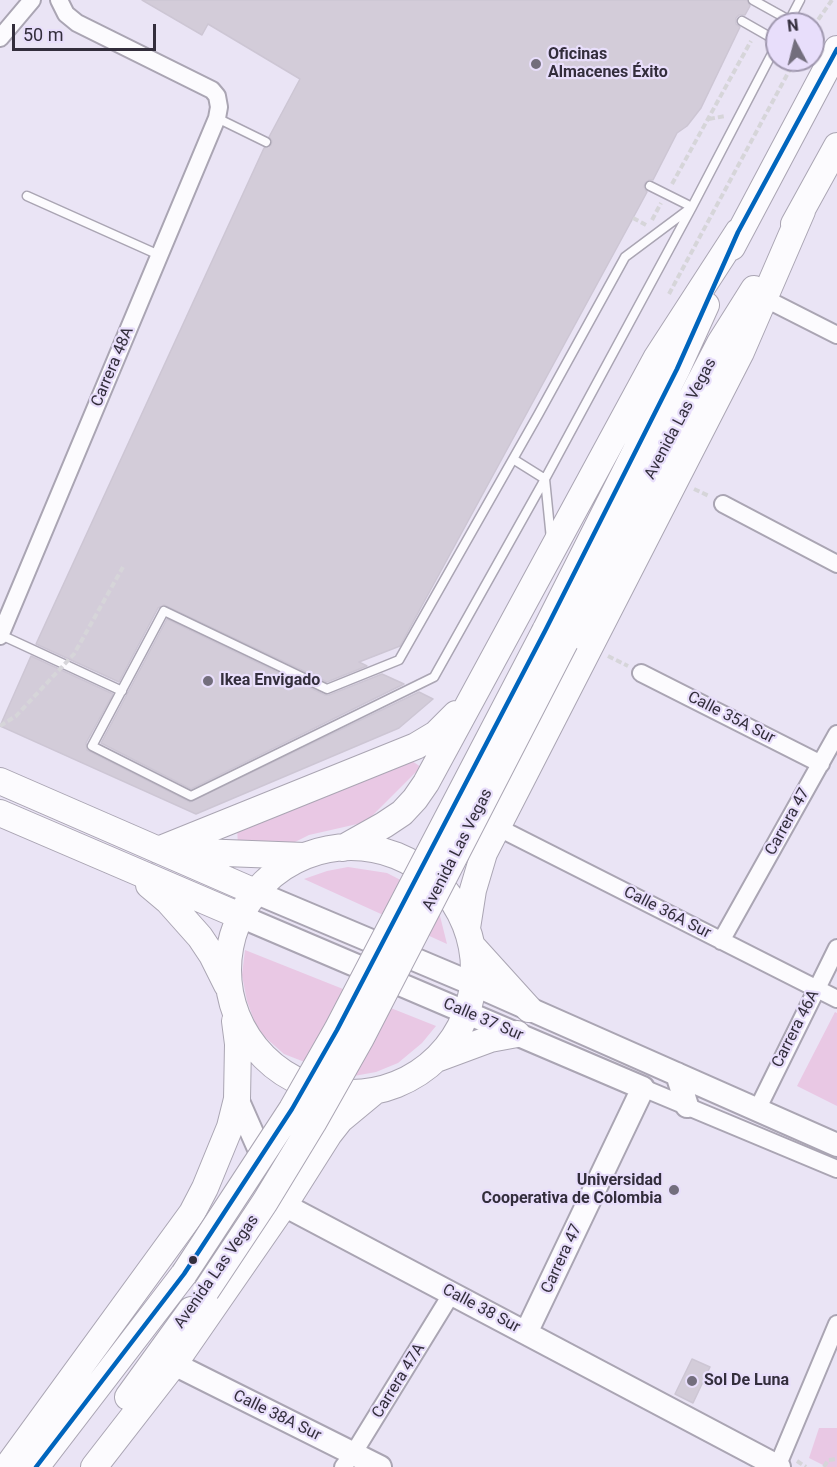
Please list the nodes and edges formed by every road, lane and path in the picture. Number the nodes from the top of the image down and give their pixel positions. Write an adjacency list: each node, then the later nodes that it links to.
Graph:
1 (32, 0): 10 (street)
2 (59, 0): 13 (street, Carrera 48A)
3 (753, 0): 5 (lane)
4 (832, 0): 6 (path)
5 (772, 12)
6 (822, 12)
7 (742, 21): 8 (lane)
8 (757, 30): 9 (lane); 17 (path)
9 (765, 35)
10 (0, 38)
11 (837, 49): 22 (main road, Avenida Las Vegas)
12 (765, 65): 19 (lane)
13 (217, 118): 14 (lane); 23 (street, Carrera 48A)
14 (266, 142)
15 (837, 146): 20 (main road, Avenida Las Vegas)
16 (650, 186): 17 (lane)
17 (666, 194): 19 (lane); 21 (path)
18 (27, 196): 23 (lane)
19 (692, 207): 26 (lane); 27 (lane)
20 (802, 211): 24 (main road, Avenida Las Vegas); 34 (main road, Avenida Las Vegas)
21 (648, 226)
22 (738, 232): 29 (main road, Avenida Las Vegas); 34 (main road, Avenida Las Vegas)
23 (159, 255): 32 (street, Carrera 48A)
24 (764, 298): 25 (street); 40 (main road, Avenida Las Vegas)
25 (837, 335)
26 (513, 459): 27 (lane); 38 (lane)
27 (545, 478): 29 (lane); 38 (lane)
28 (723, 504): 30 (street)
29 (552, 551): 36 (main road, Avenida Las Vegas)
30 (837, 564)
31 (123, 567): 41 (path, bridge)
32 (5, 611): 33 (street, Carrera 48A)
33 (0, 635): 38 (lane)
34 (554, 637): 82 (main road, Avenida Las Vegas, bridge); 83 (main road, Avenida Las Vegas, bridge)
35 (604, 654): 37 (path)
36 (488, 669): 39 (main road, Avenida Las Vegas); 40 (main road)
37 (641, 673): 43 (street, Calle 35A Sur)
38 (122, 691)
39 (473, 696): 47 (main road, Avenida Las Vegas); 48 (main road)
40 (559, 707): 46 (main road, Avenida Las Vegas)
41 (0, 726)
42 (837, 734): 43 (street, Carrera 47)
43 (821, 764): 54 (street, Carrera 47)
44 (0, 781): 48 (main road, Calle 37 Sur)
45 (0, 813): 50 (main road, Calle 37 Sur)
46 (498, 827): 53 (main road, Avenida Las Vegas); 54 (street, Calle 36A Sur)
47 (342, 848): 49 (main road); 53 (main road)
48 (158, 850): 49 (main road); 51 (main road, Calle 37 Sur)
49 (305, 856): 51 (main road)
50 (130, 869): 52 (main road, Calle 37 Sur); 58 (main road)
51 (255, 892): 52 (main road); 56 (main road, Calle 37 Sur)
52 (240, 916): 58 (main road); 61 (main road, Calle 37 Sur)
53 (469, 937): 56 (main road); 60 (main road)
54 (721, 940): 57 (street, Calle 36A Sur)
55 (837, 948): 57 (street, Carrera 46A)
56 (473, 984): 60 (main road, Calle 37 Sur); 61 (main road)
57 (817, 989): 59 (street, Calle 36A Sur); 69 (street, Carrera 46A)
58 (231, 999): 66 (main road); 67 (main road)
59 (837, 999)
60 (529, 1009): 64 (main road, Calle 37 Sur)
61 (466, 1013): 62 (main road, Calle 37 Sur); 63 (main road)
62 (517, 1034): 63 (main road); 65 (main road, Calle 37 Sur)
63 (436, 1059): 66 (main road)
64 (677, 1074): 68 (main road); 69 (main road, Calle 37 Sur)
65 (643, 1088): 68 (street, Calle 37 Sur); 77 (main road, Carrera 47)
66 (375, 1090): 72 (main road, Avenida Las Vegas)
67 (237, 1099): 72 (main road); 73 (main road)
68 (687, 1106): 71 (street, Calle 37 Sur)
69 (757, 1110): 70 (main road, Calle 37 Sur)
70 (837, 1145)
71 (837, 1169)
72 (284, 1205): 74 (main road, Avenida Las Vegas); 75 (main road, Calle 38 Sur)
73 (192, 1213): 74 (main road); 81 (main road)
74 (260, 1241): 78 (main road, Avenida Las Vegas)
75 (452, 1293): 77 (main road, Calle 38 Sur); 80 (street, Carrera 47A)
76 (837, 1324): 86 (street)
77 (526, 1333): 86 (main road, Calle 38 Sur)
78 (174, 1364): 80 (main road, Calle 38A Sur); 84 (main road, Avenida Las Vegas)
79 (837, 1459): 87 (path)
80 (348, 1460): 85 (main road, Calle 38A Sur)
81 (7, 1467)
82 (36, 1467)
83 (76, 1467)
84 (94, 1467)
85 (380, 1467)
86 (778, 1467)
87 (824, 1467)

